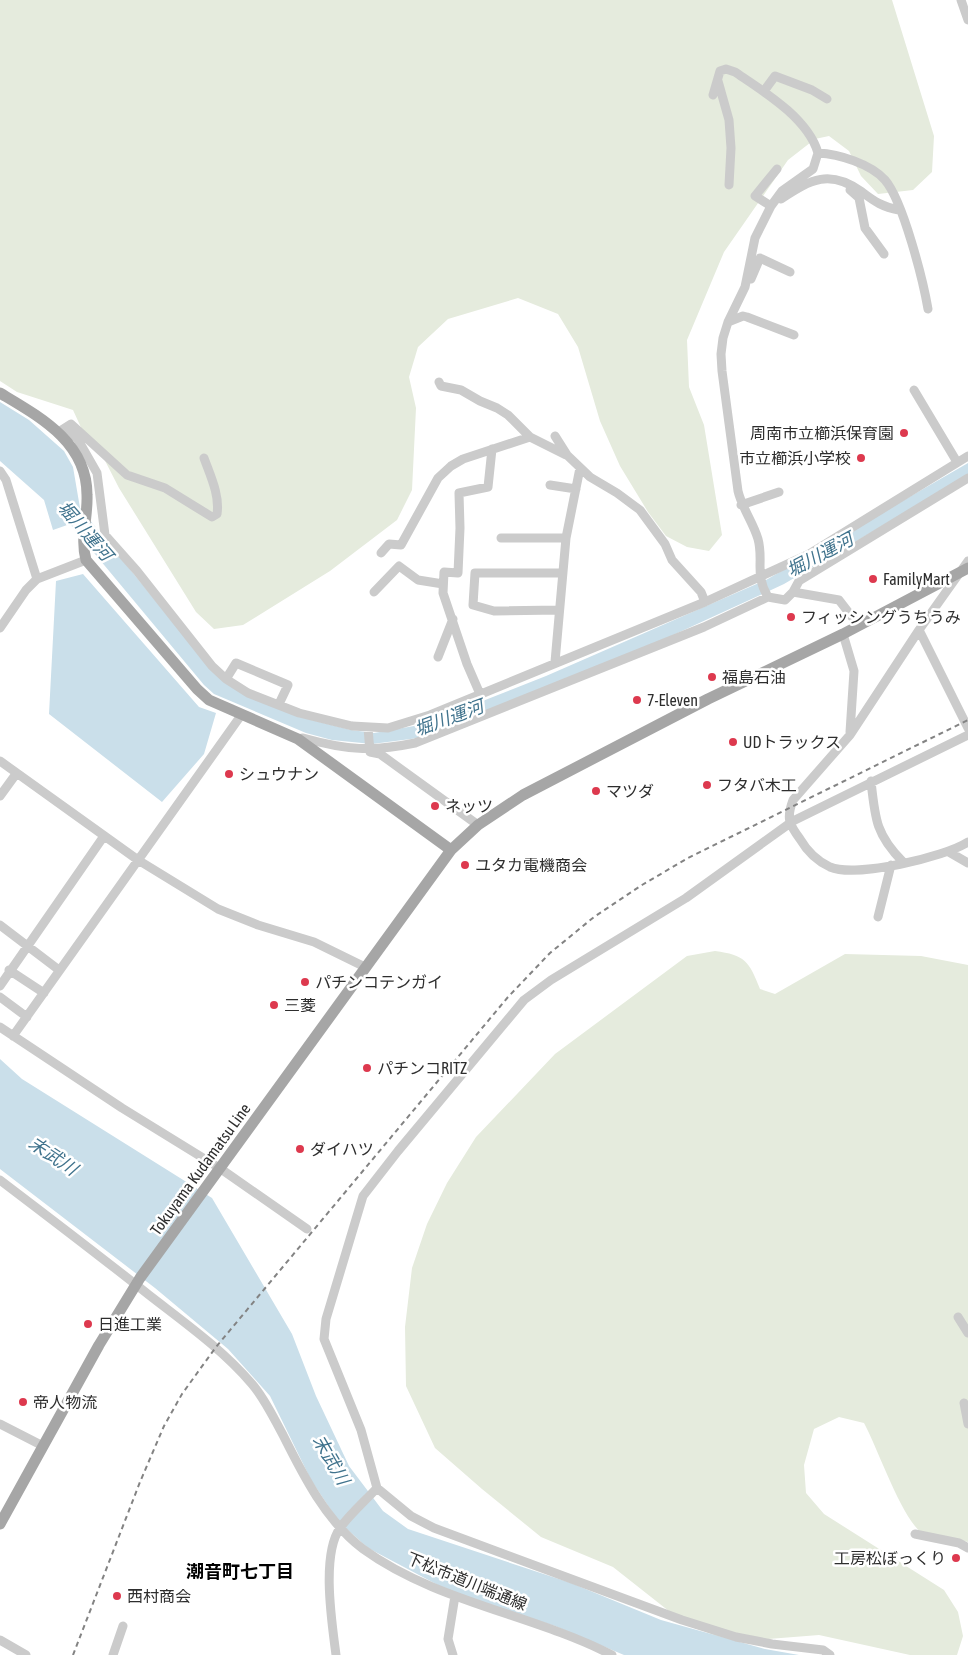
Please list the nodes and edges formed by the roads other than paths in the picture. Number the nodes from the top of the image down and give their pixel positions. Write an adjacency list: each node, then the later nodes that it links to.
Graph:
1 (961, 0): 2 (street)
2 (968, 20)
3 (718, 76): 4 (street); 5 (street); 10 (street)
4 (764, 91): 6 (street); 7 (street)
5 (713, 95)
6 (827, 99)
7 (818, 153): 11 (street); 12 (street)
8 (777, 169): 11 (street)
9 (834, 178): 11 (street); 12 (street); 13 (street)
10 (729, 185)
11 (771, 206): 15 (street)
12 (899, 210): 16 (street)
13 (884, 254)
14 (790, 272): 15 (street)
15 (745, 287): 17 (street)
16 (928, 309)
17 (728, 322): 18 (street); 36 (street)
18 (794, 334)
19 (439, 382): 24 (street)
20 (914, 390): 29 (street)
21 (0, 393): 22 (main road)
22 (61, 430): 28 (street); 40 (main road); 58 (street)
23 (555, 436): 26 (street)
24 (530, 437): 25 (street); 26 (street)
25 (492, 449): 39 (street); 45 (street)
26 (566, 455): 30 (street)
27 (968, 456): 29 (street)
28 (204, 458)
29 (956, 462): 43 (street)
30 (580, 468): 34 (street); 49 (street)
31 (0, 470): 44 (street)
32 (968, 478): 47 (street)
33 (550, 485): 34 (street)
34 (576, 489): 38 (street)
35 (779, 492): 36 (street)
36 (741, 505): 43 (street)
37 (501, 538): 38 (street)
38 (566, 538): 42 (street)
39 (380, 552)
40 (85, 556): 44 (street); 61 (main road)
41 (966, 567): 52 (main road, Tokuyama Kudamatsu Line); 54 (street)
42 (562, 573): 50 (street); 50 (street)
43 (759, 578): 48 (street); 49 (street)
44 (38, 579): 53 (street)
45 (444, 584): 46 (street); 51 (street)
46 (374, 592)
47 (793, 592): 48 (street); 52 (street)
48 (767, 595): 67 (street)
49 (705, 602): 57 (street)
50 (559, 610): 57 (street)
51 (453, 619): 56 (street); 59 (street)
52 (859, 626): 55 (main road, Tokuyama Kudamatsu Line)
53 (0, 628)
54 (919, 630): 62 (street); 64 (street)
55 (843, 634): 64 (street); 73 (main road, Tokuyama Kudamatsu Line)
56 (438, 657)
57 (555, 662): 59 (street)
58 (226, 679): 60 (street); 60 (street)
59 (480, 694): 63 (street)
60 (279, 704): 63 (street)
61 (242, 714): 66 (main road); 78 (street)
62 (968, 728)
63 (368, 729): 67 (street)
64 (850, 735): 72 (street)
65 (968, 735): 70 (street)
66 (298, 739): 67 (street); 76 (main road)
67 (368, 749): 73 (street)
68 (0, 761): 69 (street)
69 (16, 774): 71 (street); 74 (street)
70 (871, 781): 72 (street); 79 (street)
71 (0, 796)
72 (789, 823): 81 (street); 104 (street)
73 (478, 825): 76 (main road, Tokuyama Kudamatsu Line)
74 (104, 836): 78 (street); 84 (street)
75 (968, 842): 77 (street)
76 (451, 850): 85 (main road, Tokuyama Kudamatsu Line)
77 (949, 852): 79 (street); 80 (street)
78 (138, 860): 85 (street); 87 (street)
79 (903, 862): 81 (street)
80 (968, 863)
81 (891, 865): 82 (street)
82 (878, 917)
83 (0, 925): 84 (street)
84 (27, 946): 86 (street); 87 (street)
85 (366, 967): 94 (main road, Tokuyama Kudamatsu Line)
86 (9, 970): 88 (street); 89 (street)
87 (59, 970): 89 (street)
88 (0, 986)
89 (44, 993): 91 (street)
90 (0, 997): 91 (street)
91 (27, 1017): 93 (street)
92 (0, 1027): 93 (street)
93 (13, 1036): 94 (street)
94 (217, 1174): 96 (street); 97 (main road, Tokuyama Kudamatsu Line)
95 (0, 1180): 97 (street, 下松市道川端通線)
96 (307, 1229)
97 (138, 1281): 103 (main road, Tokuyama Kudamatsu Line); 106 (street, 下松市道川端通線)
98 (958, 1316): 99 (street)
99 (968, 1333)
100 (964, 1403): 102 (street)
101 (0, 1424): 103 (street)
102 (968, 1424)
103 (43, 1446): 105 (main road, Tokuyama Kudamatsu Line)
104 (377, 1488): 106 (street); 118 (street)
105 (0, 1524)
106 (340, 1528): 109 (street, 下松市道川端通線); 115 (street)
107 (915, 1534): 108 (street)
108 (968, 1548)
109 (455, 1596): 112 (street, 下松市道川端通線); 116 (street)
110 (123, 1626): 114 (street)
111 (0, 1640): 113 (street)
112 (610, 1654): 117 (street)
113 (26, 1655)
114 (114, 1655)
115 (336, 1655)
116 (453, 1655)
117 (593, 1655)
118 (830, 1655)

